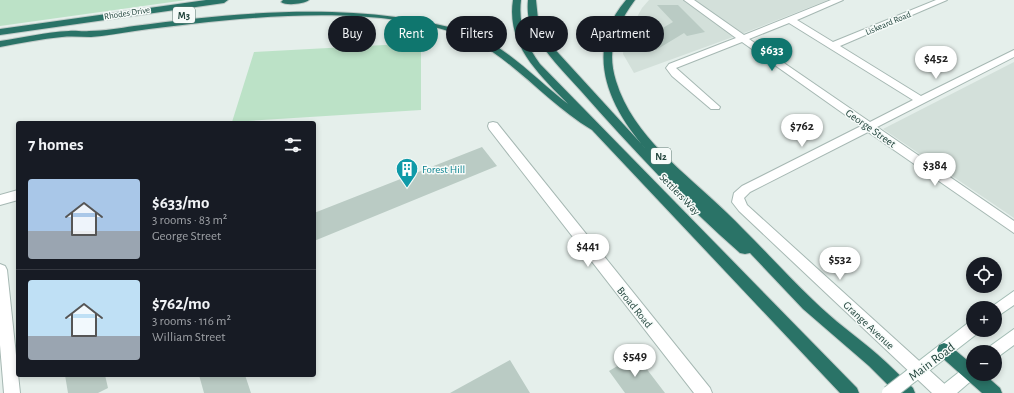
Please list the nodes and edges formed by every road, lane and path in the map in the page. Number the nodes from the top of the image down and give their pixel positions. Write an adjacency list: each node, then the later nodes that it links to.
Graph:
1 (224, 0): 10 (highway, Rhodes Drive / M3)
2 (305, 0): 11 (highway, Rhodes Drive / M3)
3 (517, 0): 20 (highway, Settlers Way / N2)
4 (532, 0): 25 (highway)
5 (631, 0): 25 (highway, Settlers Way / N2)
6 (688, 0): 12 (street, George Street)
7 (839, 0): 9 (street)
8 (943, 0): 14 (street, Liskeard Road)
9 (789, 19): 12 (street); 14 (street)
10 (0, 32)
11 (64, 34): 13 (highway, Rhodes Drive / M3); 20 (highway)
12 (743, 38): 17 (street); 19 (street, George Street)
13 (0, 44)
14 (832, 46): 16 (street)
15 (1013, 55): 16 (street)
16 (920, 100): 19 (street)
17 (714, 107)
18 (493, 126): 38 (street, Broad Road)
19 (869, 126): 23 (street, George Street); 34 (street, Grange Avenue)
20 (597, 128): 39 (highway, Settlers Way / N2)
21 (16, 196): 22 (street)
22 (0, 200)
23 (1014, 228)
24 (0, 270): 28 (street)
25 (786, 283): 41 (highway, Settlers Way / N2)
26 (1014, 297): 27 (street)
27 (1002, 306)
28 (3, 328): 37 (street)
29 (966, 333): 32 (street, Main Road)
30 (1014, 336): 31 (street)
31 (1002, 346)
32 (944, 350): 33 (highway); 34 (street, Main Road)
33 (966, 366)
34 (914, 373): 40 (street, Main Road, bridge); 42 (street, Grange Avenue)
35 (966, 376): 42 (street)
36 (982, 381): 43 (highway)
37 (12, 393)
38 (704, 393)
39 (851, 393)
40 (889, 393)
41 (907, 393)
42 (944, 393)
43 (994, 393)

